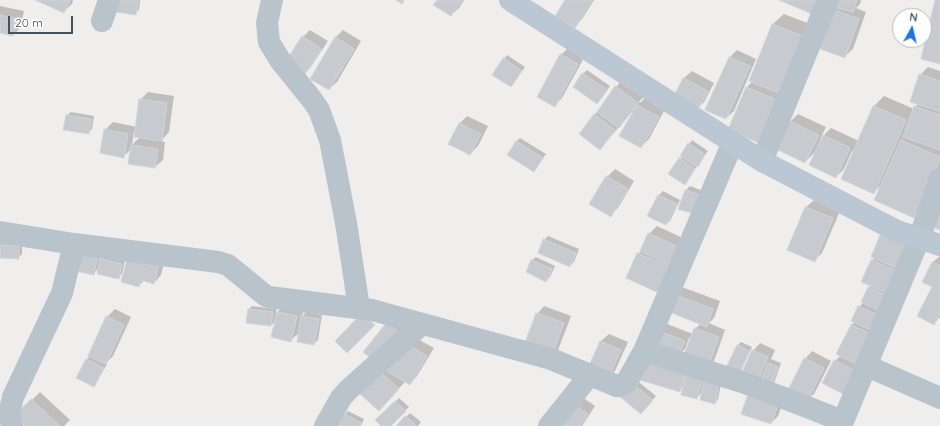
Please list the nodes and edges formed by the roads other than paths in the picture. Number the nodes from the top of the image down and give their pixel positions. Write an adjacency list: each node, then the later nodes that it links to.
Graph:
1 (109, 0): 5 (street)
2 (272, 0): 13 (street)
3 (828, 0): 7 (street)
4 (516, 2): 6 (main road)
5 (102, 21)
6 (733, 142): 7 (main road); 15 (street)
7 (762, 161): 10 (main road)
8 (940, 179): 10 (street)
9 (0, 232): 11 (street)
10 (919, 238): 12 (main road); 16 (street)
11 (74, 244): 13 (street); 20 (street)
12 (940, 245)
13 (359, 308): 14 (street)
14 (422, 324): 17 (street); 21 (street)
15 (644, 352): 17 (street); 19 (street)
16 (867, 366): 18 (street); 19 (street)
17 (589, 376): 22 (street)
18 (940, 398)
19 (842, 424)
20 (12, 426)
21 (326, 426)
22 (549, 426)

